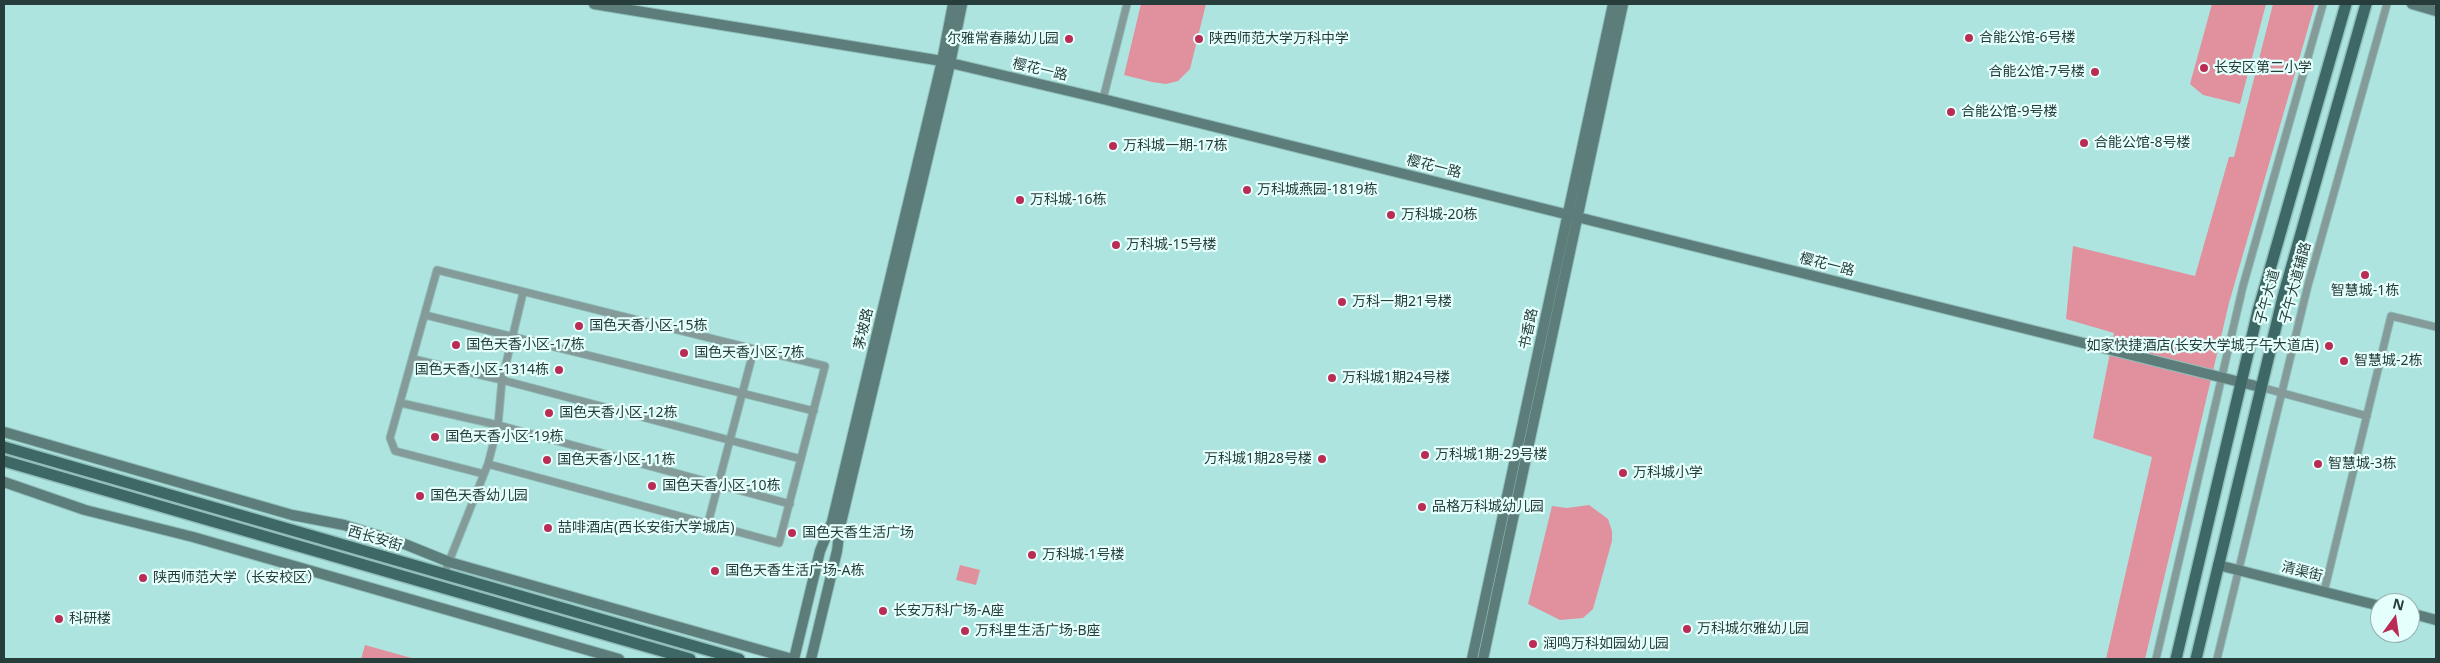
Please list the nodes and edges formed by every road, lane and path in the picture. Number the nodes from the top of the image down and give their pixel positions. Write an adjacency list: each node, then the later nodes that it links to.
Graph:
1 (594, 4): 13 (street, 樱花一路)
2 (953, 4): 13 (street, 茅坡路)
3 (962, 4): 13 (street, 茅坡路)
4 (1127, 4): 14 (street)
5 (1613, 4): 15 (street, 书香路)
6 (1623, 4): 15 (street, 书香路)
7 (2323, 4): 22 (street)
8 (2346, 4): 24 (main road, 子午大道)
9 (2366, 4): 25 (main road, 子午大道)
10 (2387, 4): 27 (street, 子午大道辅路)
11 (2412, 4): 12 (street)
12 (2436, 11)
13 (946, 63): 14 (street, 樱花一路); 51 (street, 茅坡路); 52 (street, 茅坡路)
14 (1103, 99): 15 (street, 樱花一路)
15 (1573, 216): 22 (street, 樱花一路); 58 (street, 书香路); 59 (street, 书香路)
16 (523, 293): 17 (street); 19 (street); 20 (street)
17 (425, 315): 19 (street); 21 (street)
18 (2436, 328): 30 (street)
19 (512, 337): 23 (street); 26 (street)
20 (754, 349): 26 (street); 29 (street)
21 (413, 359): 23 (street); 28 (street)
22 (2221, 378): 24 (street, 樱花一路); 60 (street)
23 (502, 380): 31 (street); 33 (street)
24 (2240, 382): 25 (street, 樱花一路); 61 (main road, 子午大道)
25 (2260, 387): 27 (street); 44 (main road, 子午大道)
26 (742, 393): 29 (street); 33 (street)
27 (2280, 393): 30 (street); 45 (street, 子午大道辅路)
28 (401, 403): 31 (street); 38 (street)
29 (814, 411): 35 (street)
30 (2367, 416): 47 (street)
31 (498, 425): 37 (street); 40 (street)
32 (4, 432): 43 (street)
33 (730, 440): 35 (street); 40 (street)
34 (4, 447): 46 (main road, 西长安街)
35 (801, 459): 41 (street)
36 (4, 461): 54 (main road, 西长安街)
37 (488, 464): 38 (street); 42 (street)
38 (484, 474): 43 (street)
39 (4, 482): 53 (street)
40 (718, 484): 41 (street); 42 (street)
41 (790, 504): 42 (street)
42 (708, 523)
43 (449, 562): 46 (street); 56 (street)
44 (2218, 565): 45 (street, 清渠街); 62 (main road, 子午大道)
45 (2238, 570): 47 (street, 清渠街); 63 (street, 子午大道辅路)
46 (444, 574): 55 (main road, 西长安街)
47 (2324, 592): 48 (street, 清渠街)
48 (2370, 604)
49 (2420, 616): 50 (street)
50 (2436, 620)
51 (802, 627): 52 (street); 56 (street, 茅坡路)
52 (818, 631): 57 (street, 茅坡路)
53 (620, 659)
54 (690, 659)
55 (739, 659)
56 (794, 659)
57 (811, 659)
58 (1472, 659)
59 (1483, 659)
60 (2156, 659)
61 (2176, 659)
62 (2196, 659)
63 (2217, 659)

